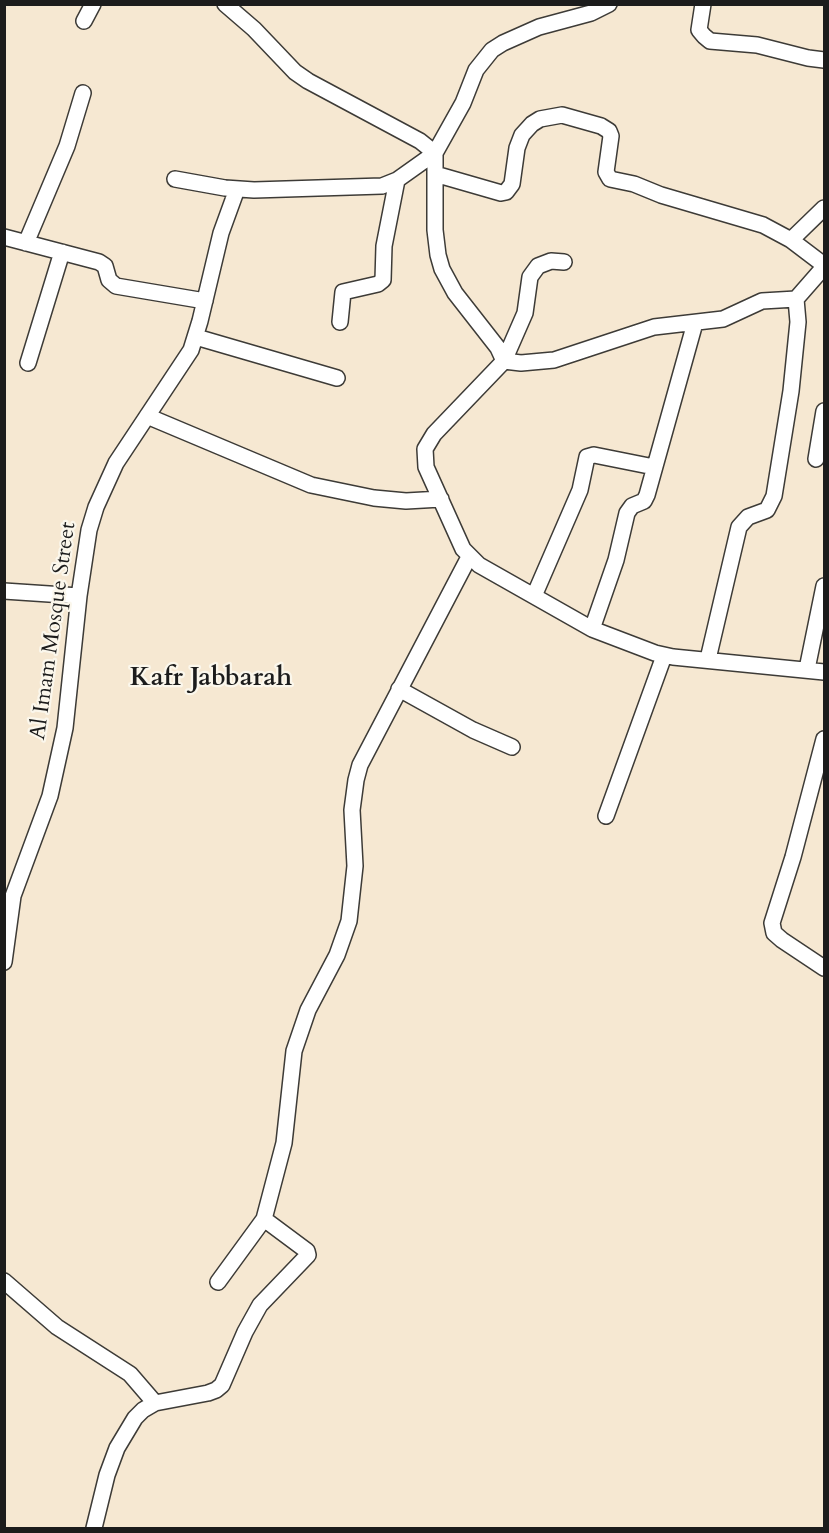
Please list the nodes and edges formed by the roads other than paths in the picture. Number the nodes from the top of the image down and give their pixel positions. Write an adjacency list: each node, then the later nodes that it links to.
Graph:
1 (93, 4): 5 (street)
2 (225, 4): 8 (street)
3 (609, 4): 8 (street)
4 (703, 4): 6 (street)
5 (84, 21)
6 (825, 60)
7 (83, 93): 16 (street)
8 (435, 153): 9 (street); 11 (street)
9 (435, 174): 15 (street); 25 (street)
10 (175, 179): 12 (street)
11 (397, 180): 12 (street); 22 (street)
12 (237, 189): 21 (street, Al Imam Mosque Street)
13 (825, 208): 15 (street)
14 (4, 237): 16 (street)
15 (791, 240): 19 (street)
16 (26, 243): 17 (street)
17 (62, 252): 21 (street); 26 (street)
18 (564, 262): 25 (street)
19 (825, 266): 20 (street)
20 (796, 299): 23 (street); 40 (street)
21 (205, 301): 24 (street, Al Imam Mosque Street)
22 (340, 322)
23 (695, 323): 25 (street); 31 (street)
24 (196, 337): 27 (street); 29 (street, Al Imam Mosque Street)
25 (504, 361): 32 (street)
26 (28, 363)
27 (337, 378)
28 (825, 411): 30 (street)
29 (147, 416): 32 (street); 36 (street, Al Imam Mosque Street)
30 (816, 459)
31 (654, 467): 37 (street); 38 (street)
32 (441, 499): 33 (street)
33 (469, 557): 37 (street); 43 (street)
34 (825, 586): 41 (street)
35 (4, 591): 36 (street)
36 (80, 596): 47 (street, Al Imam Mosque Street)
37 (534, 596): 38 (street)
38 (592, 629): 39 (street)
39 (664, 656): 40 (street); 46 (street)
40 (708, 660): 41 (street)
41 (807, 669): 42 (street)
42 (825, 672)
43 (399, 689): 45 (street); 49 (street)
44 (825, 739): 48 (street)
45 (512, 747)
46 (606, 816)
47 (4, 962)
48 (825, 968)
49 (264, 1219): 51 (street); 52 (street)
50 (4, 1281): 52 (street)
51 (218, 1282)
52 (155, 1403): 53 (street)
53 (94, 1528)

